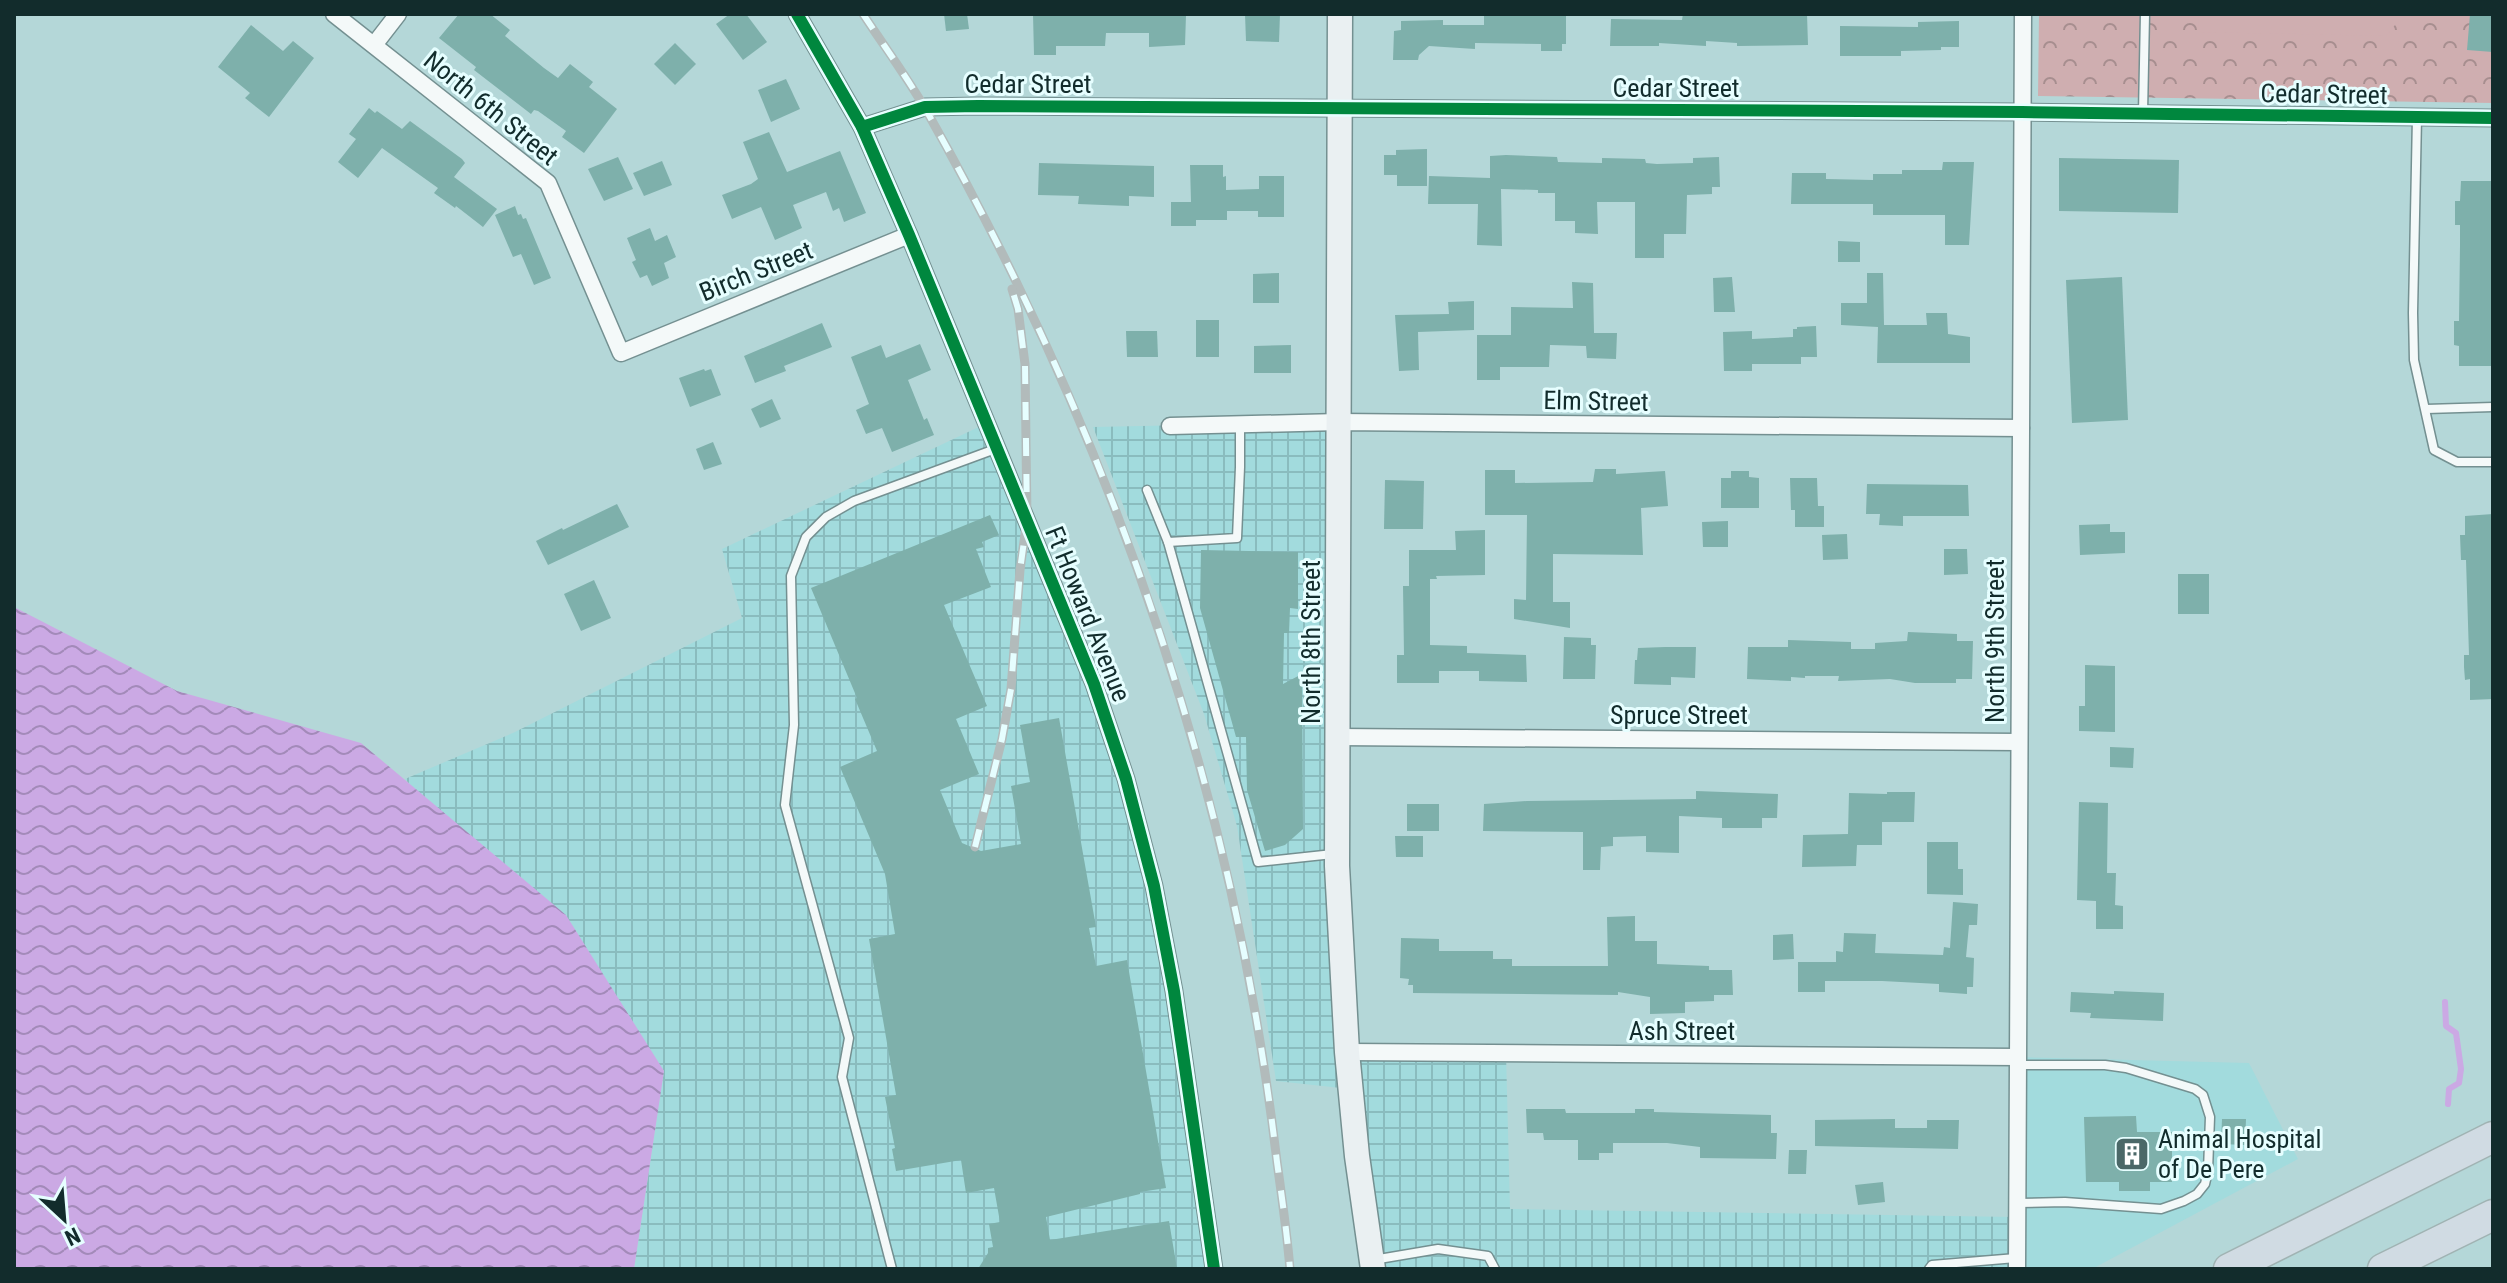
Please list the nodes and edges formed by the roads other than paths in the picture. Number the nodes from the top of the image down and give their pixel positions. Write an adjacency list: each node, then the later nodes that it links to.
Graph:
1 (334, 14): 7 (street, North 6th Street)
2 (398, 14): 7 (street)
3 (797, 14): 13 (street, Ft Howard Avenue)
4 (1340, 14): 8 (main road, North 8th Street)
5 (2023, 14): 9 (street, North 9th Street)
6 (2145, 14): 10 (lane)
7 (374, 45): 15 (street, North 6th Street)
8 (1340, 108): 9 (street, Cedar Street); 13 (street, Cedar Street); 18 (main road, North 8th Street)
9 (2022, 112): 10 (street, Cedar Street); 21 (street, North 9th Street)
10 (2143, 114): 11 (street, Cedar Street)
11 (2417, 117): 12 (street, Cedar Street); 17 (lane)
12 (2493, 118)
13 (862, 127): 14 (street, Ft Howard Avenue)
14 (909, 235): 15 (street, Birch Street); 22 (street, Ft Howard Avenue)
15 (621, 353)
16 (2493, 407): 17 (lane)
17 (2426, 409): 23 (lane)
18 (1339, 422): 19 (street, Elm Street); 21 (street, Elm Street); 26 (main road, North 8th Street)
19 (1240, 424): 20 (street, Elm Street); 25 (lane)
20 (1170, 426)
21 (2021, 428): 27 (street, North 9th Street)
22 (998, 448): 36 (lane); 37 (street, Ft Howard Avenue)
23 (2493, 462)
24 (1147, 490): 25 (lane)
25 (1168, 542): 28 (lane)
26 (1338, 737): 27 (street, Spruce Street); 28 (main road, North 8th Street)
27 (2019, 742): 30 (street, North 9th Street)
28 (1338, 854): 29 (main road, North 8th Street)
29 (1347, 1052): 30 (street, Ash Street); 35 (main road, North 8th Street)
30 (2017, 1061): 32 (street, North 9th Street); 32 (lane)
31 (2493, 1137): 40 (highway)
32 (2016, 1203): 34 (street, North 9th Street)
33 (2493, 1215): 41 (highway)
34 (2016, 1264): 39 (lane)
35 (1373, 1265): 38 (lane)
36 (892, 1269)
37 (1214, 1269)
38 (1495, 1269)
39 (1929, 1269)
40 (2229, 1269)
41 (2383, 1269)

